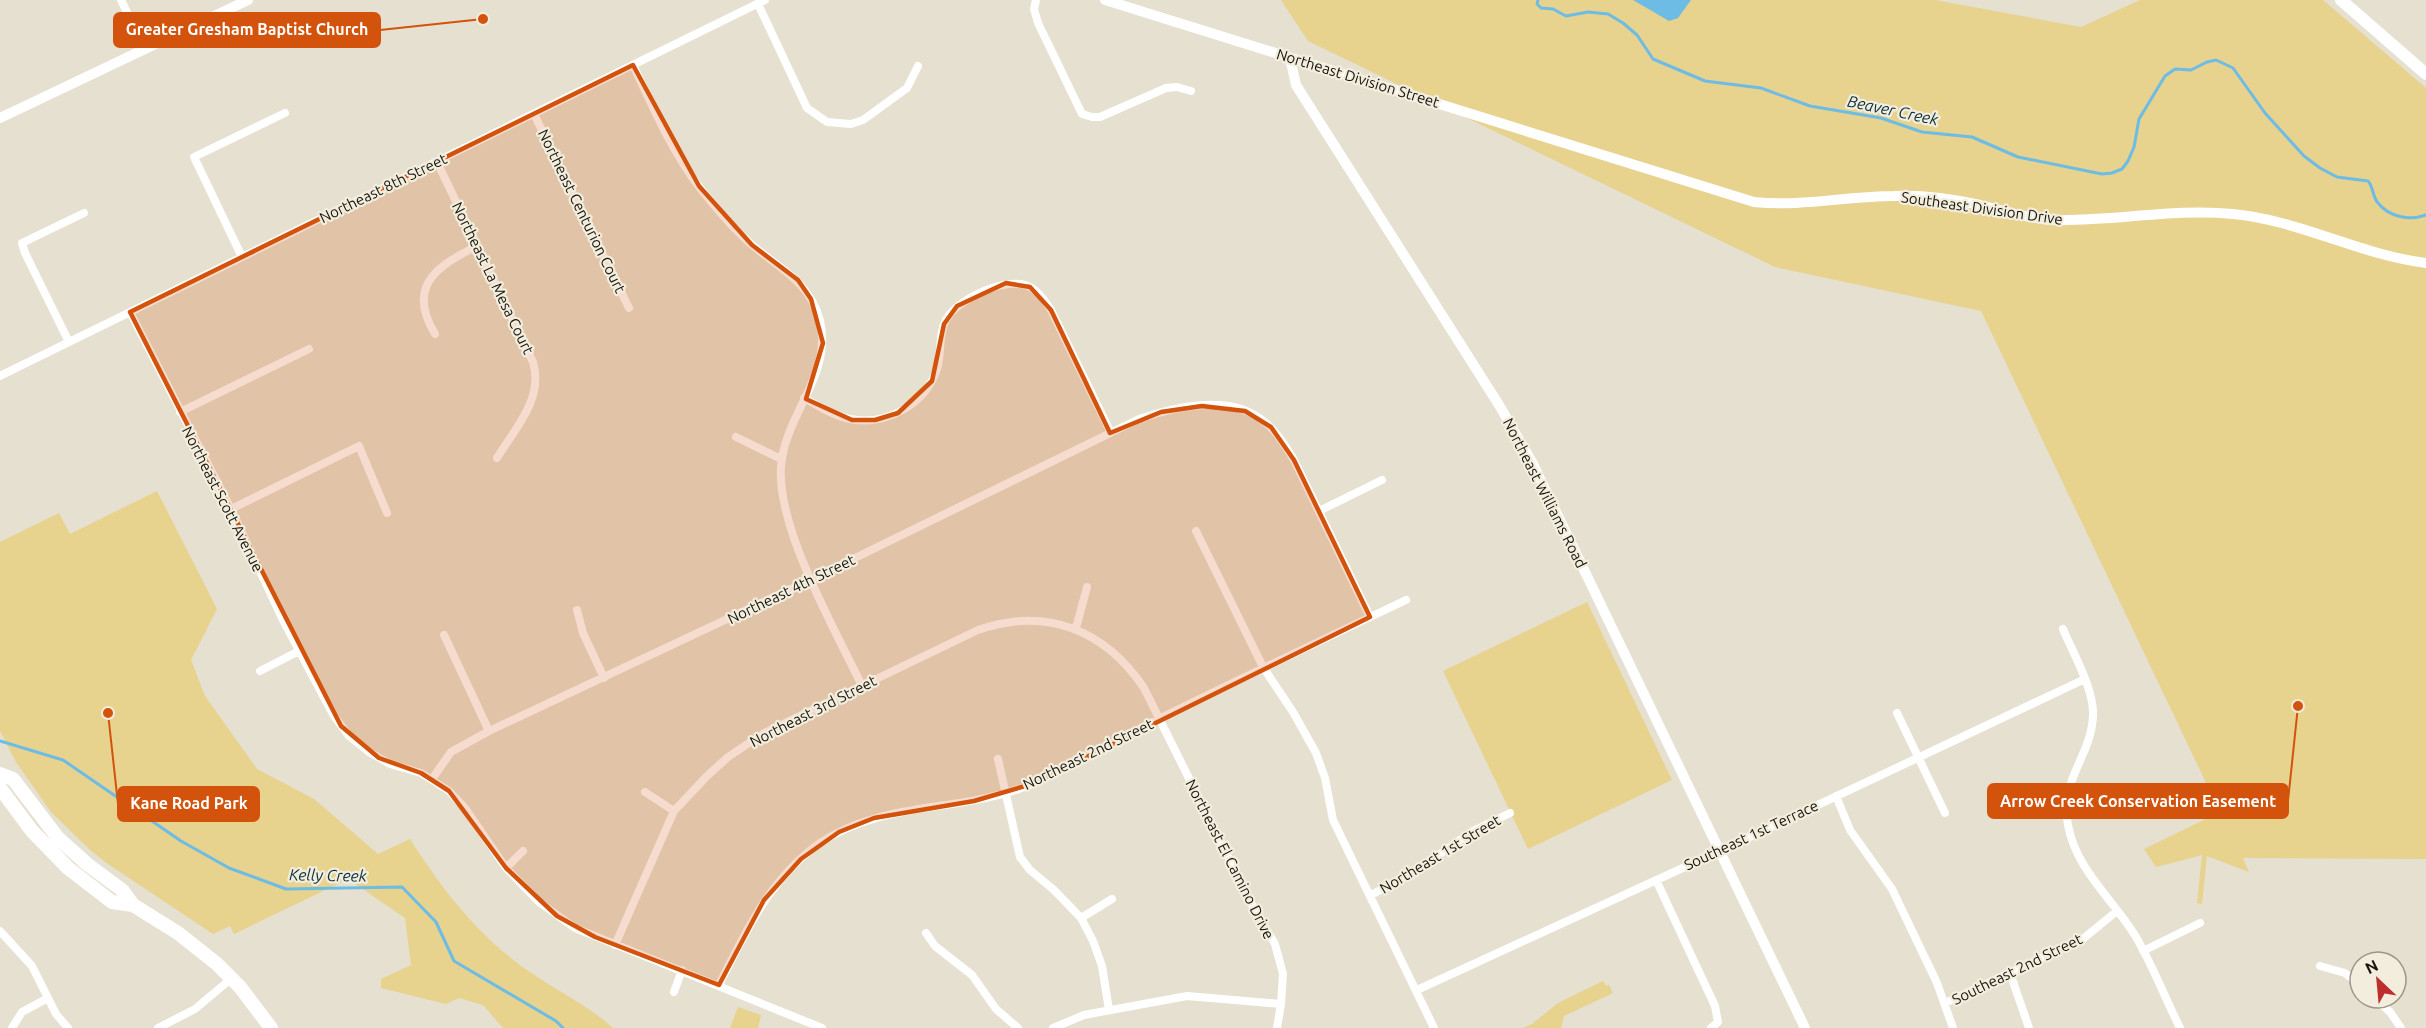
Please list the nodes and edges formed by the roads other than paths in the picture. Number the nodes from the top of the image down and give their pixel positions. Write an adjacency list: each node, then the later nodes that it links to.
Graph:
1 (121, 0): 7 (street)
2 (248, 0): 7 (street)
3 (1036, 0): 12 (street)
4 (1105, 0): 8 (street, Northeast Division Street)
5 (2341, 0): 11 (main road)
6 (761, 2): 9 (street, Northeast 8th Street); 10 (street)
7 (145, 50): 15 (street)
8 (1290, 58): 16 (street, Northeast Division Street); 68 (street, Northeast Williams Road)
9 (633, 65): 14 (street, Northeast 8th Street); 28 (street)
10 (918, 66)
11 (2426, 74)
12 (1191, 91)
13 (285, 113): 20 (street)
14 (534, 114): 17 (street, Northeast 8th Street); 22 (street, Northeast Centurion Court)
15 (0, 118)
16 (1610, 158): 21 (street, Southeast Division Drive)
17 (437, 162): 19 (street, Northeast La Mesa Court); 20 (street, Northeast 8th Street)
18 (84, 213): 25 (street)
19 (477, 246): 24 (street); 32 (street, Northeast La Mesa Court)
20 (242, 257): 23 (street, Northeast 8th Street)
21 (2426, 263)
22 (629, 308)
23 (130, 312): 25 (street, Northeast 8th Street); 29 (street, Northeast Scott Avenue)
24 (435, 334)
25 (69, 342): 27 (street, Northeast 8th Street)
26 (309, 349): 29 (street)
27 (0, 376)
28 (804, 398): 30 (street); 33 (street)
29 (180, 412): 35 (street, Northeast Scott Avenue)
30 (1111, 433): 36 (street, Northeast 4th Street); 39 (street, Northeast 4th Street)
31 (736, 437): 33 (street)
32 (496, 458)
33 (781, 459): 39 (street)
34 (1382, 480): 36 (street)
35 (231, 510): 37 (street); 47 (street, Northeast Scott Avenue)
36 (1319, 510): 43 (street, Northeast 4th Street)
37 (387, 513)
38 (1196, 531): 48 (street)
39 (812, 579): 50 (street, Northeast 4th Street); 52 (street)
40 (1088, 587): 44 (street)
41 (1406, 600): 43 (street, Northeast 2nd Street)
42 (578, 610): 50 (street)
43 (1370, 617): 48 (street, Northeast 2nd Street)
44 (1076, 628): 52 (street, Northeast 3rd Street); 54 (street, Northeast 3rd Street)
45 (2063, 629): 51 (street)
46 (444, 635): 55 (street)
47 (299, 651): 49 (street); 59 (street, Northeast Scott Avenue)
48 (1263, 668): 54 (street, Northeast 2nd Street); 71 (street)
49 (260, 671)
50 (604, 678): 55 (street, Northeast 4th Street)
51 (2085, 679): 56 (street, Southeast 1st Terrace); 74 (street)
52 (862, 686): 64 (street, Northeast 3rd Street)
53 (1897, 713): 56 (street)
54 (1159, 719): 62 (street, Northeast 2nd Street); 91 (street, Northeast El Camino Drive)
55 (489, 731): 59 (street, Northeast 4th Street)
56 (1918, 757): 63 (street, Southeast 1st Terrace); 66 (street)
57 (998, 759): 62 (street)
58 (0, 774): 73 (main road)
59 (432, 779): 69 (street, Northeast Scott Avenue)
60 (0, 788): 73 (main road)
61 (645, 792): 64 (street)
62 (1006, 793): 75 (street); 86 (street, Northeast 2nd Street)
63 (1836, 796): 68 (street, Southeast 1st Terrace); 90 (street)
64 (674, 811): 79 (street, Northeast 3rd Street)
65 (1510, 813): 71 (street, Northeast 1st Street)
66 (1945, 813)
67 (523, 850): 69 (street)
68 (1719, 850): 70 (street, Southeast 1st Terrace); 104 (street, Northeast Williams Road)
69 (506, 868): 79 (street, Northeast Scott Avenue)
70 (1656, 880): 87 (street, Southeast 1st Terrace); 94 (street)
71 (1371, 895): 87 (street)
72 (1112, 899): 75 (street)
73 (133, 905): 85 (main road)
74 (2117, 911): 80 (street); 83 (street, Southeast 2nd Street)
75 (1081, 918): 92 (street)
76 (2200, 923): 80 (street)
77 (0, 932): 89 (street)
78 (926, 933): 100 (street)
79 (615, 945): 82 (street, Northeast Scott Avenue)
80 (2143, 951): 107 (street)
81 (2320, 966): 84 (street)
82 (682, 970): 86 (street, Northeast Scott Avenue); 88 (street)
83 (2010, 973): 90 (street, Southeast 2nd Street); 106 (street)
84 (2348, 975)
85 (232, 978): 97 (street); 98 (main road)
86 (719, 985): 99 (street, Northeast Scott Avenue)
87 (1417, 990): 103 (street)
88 (674, 992)
89 (48, 998): 95 (street); 96 (street)
90 (1945, 1003): 105 (street)
91 (1281, 1004): 92 (street); 102 (street, Northeast El Camino Drive)
92 (1109, 1010): 101 (street)
93 (2388, 1010): 108 (street)
94 (1714, 1025)
95 (12, 1028)
96 (68, 1028)
97 (158, 1028)
98 (271, 1028)
99 (822, 1028)
100 (1018, 1028)
101 (1053, 1028)
102 (1277, 1028)
103 (1434, 1028)
104 (1805, 1028)
105 (1953, 1028)
106 (2028, 1028)
107 (2180, 1028)
108 (2401, 1028)

